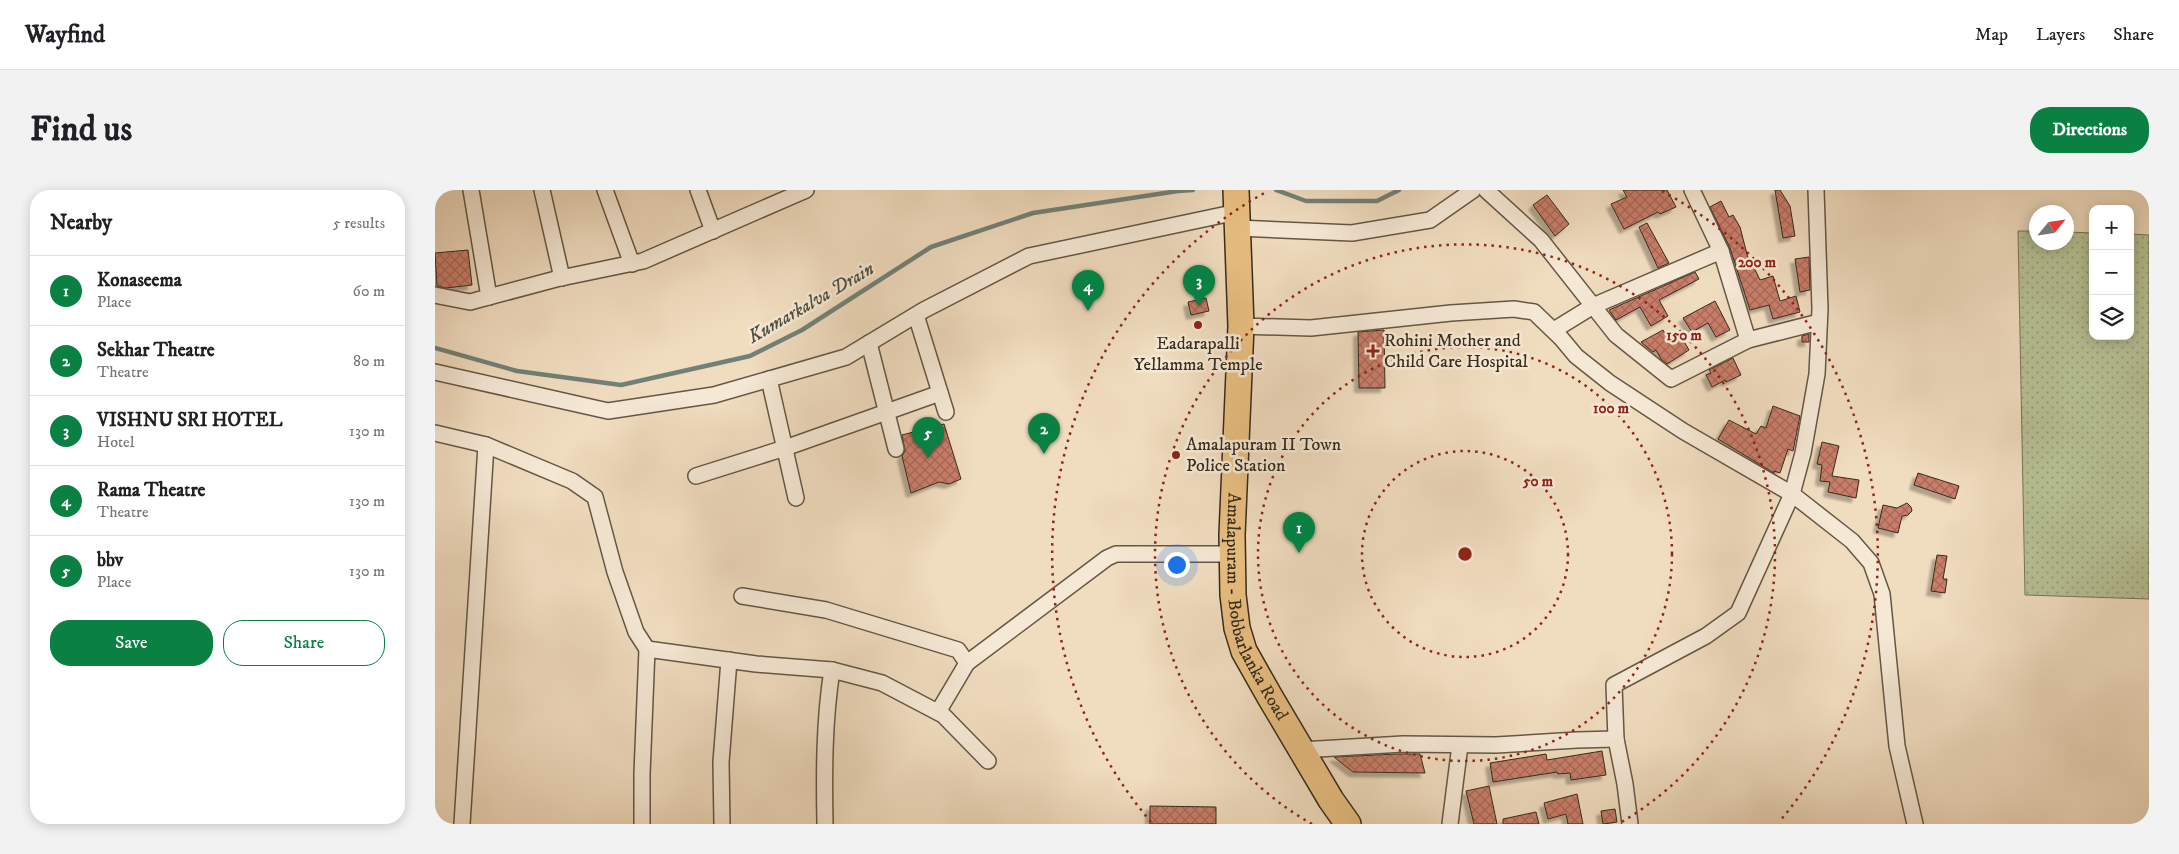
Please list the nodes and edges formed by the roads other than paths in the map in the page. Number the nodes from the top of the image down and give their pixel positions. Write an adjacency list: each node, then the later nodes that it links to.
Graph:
1 (471, 190): 16 (street)
2 (542, 190): 14 (street)
3 (605, 190): 13 (street)
4 (698, 190): 11 (street)
5 (1473, 190): 10 (street)
6 (1486, 190): 17 (street)
7 (1692, 190): 12 (street)
8 (1817, 190): 19 (street)
9 (801, 191): 11 (street)
10 (1237, 206): 18 (street); 20 (highway, Amalapuram - Bobbarlanka Road)
11 (713, 231): 13 (street)
12 (1721, 251): 17 (street); 22 (street)
13 (632, 264): 14 (street)
14 (562, 278): 16 (street)
15 (435, 295): 16 (street)
16 (489, 297)
17 (1593, 306): 21 (street); 22 (street)
18 (916, 314): 23 (street); 26 (street)
19 (1819, 322): 22 (street); 34 (street)
20 (1241, 326): 21 (street); 36 (highway, Amalapuram - Bobbarlanka Road)
21 (1554, 330): 34 (street)
22 (1748, 340)
23 (869, 343): 25 (street); 27 (street)
24 (435, 372): 25 (street)
25 (769, 379): 31 (street)
26 (940, 393): 27 (street); 28 (street)
27 (886, 412): 31 (street); 32 (street)
28 (946, 412)
29 (435, 433): 30 (street)
30 (486, 445): 38 (street); 47 (street)
31 (785, 448): 33 (street); 35 (street)
32 (896, 449)
33 (696, 476)
34 (1793, 494): 43 (street); 54 (street)
35 (796, 498)
36 (1232, 554): 40 (street); 45 (highway, Amalapuram - Bobbarlanka Road)
37 (743, 596): 40 (street)
38 (647, 649): 39 (street); 48 (street)
39 (729, 660): 41 (street); 49 (street)
40 (967, 662): 42 (street)
41 (832, 670): 42 (street); 50 (street)
42 (938, 712): 46 (street)
43 (1616, 739): 44 (street); 53 (street)
44 (1460, 744): 45 (street); 52 (street)
45 (1301, 750): 51 (highway, Amalapuram - Bobbarlanka Road)
46 (988, 761)
47 (462, 824)
48 (642, 824)
49 (722, 824)
50 (825, 824)
51 (1348, 824)
52 (1450, 824)
53 (1630, 824)
54 (1915, 824)

